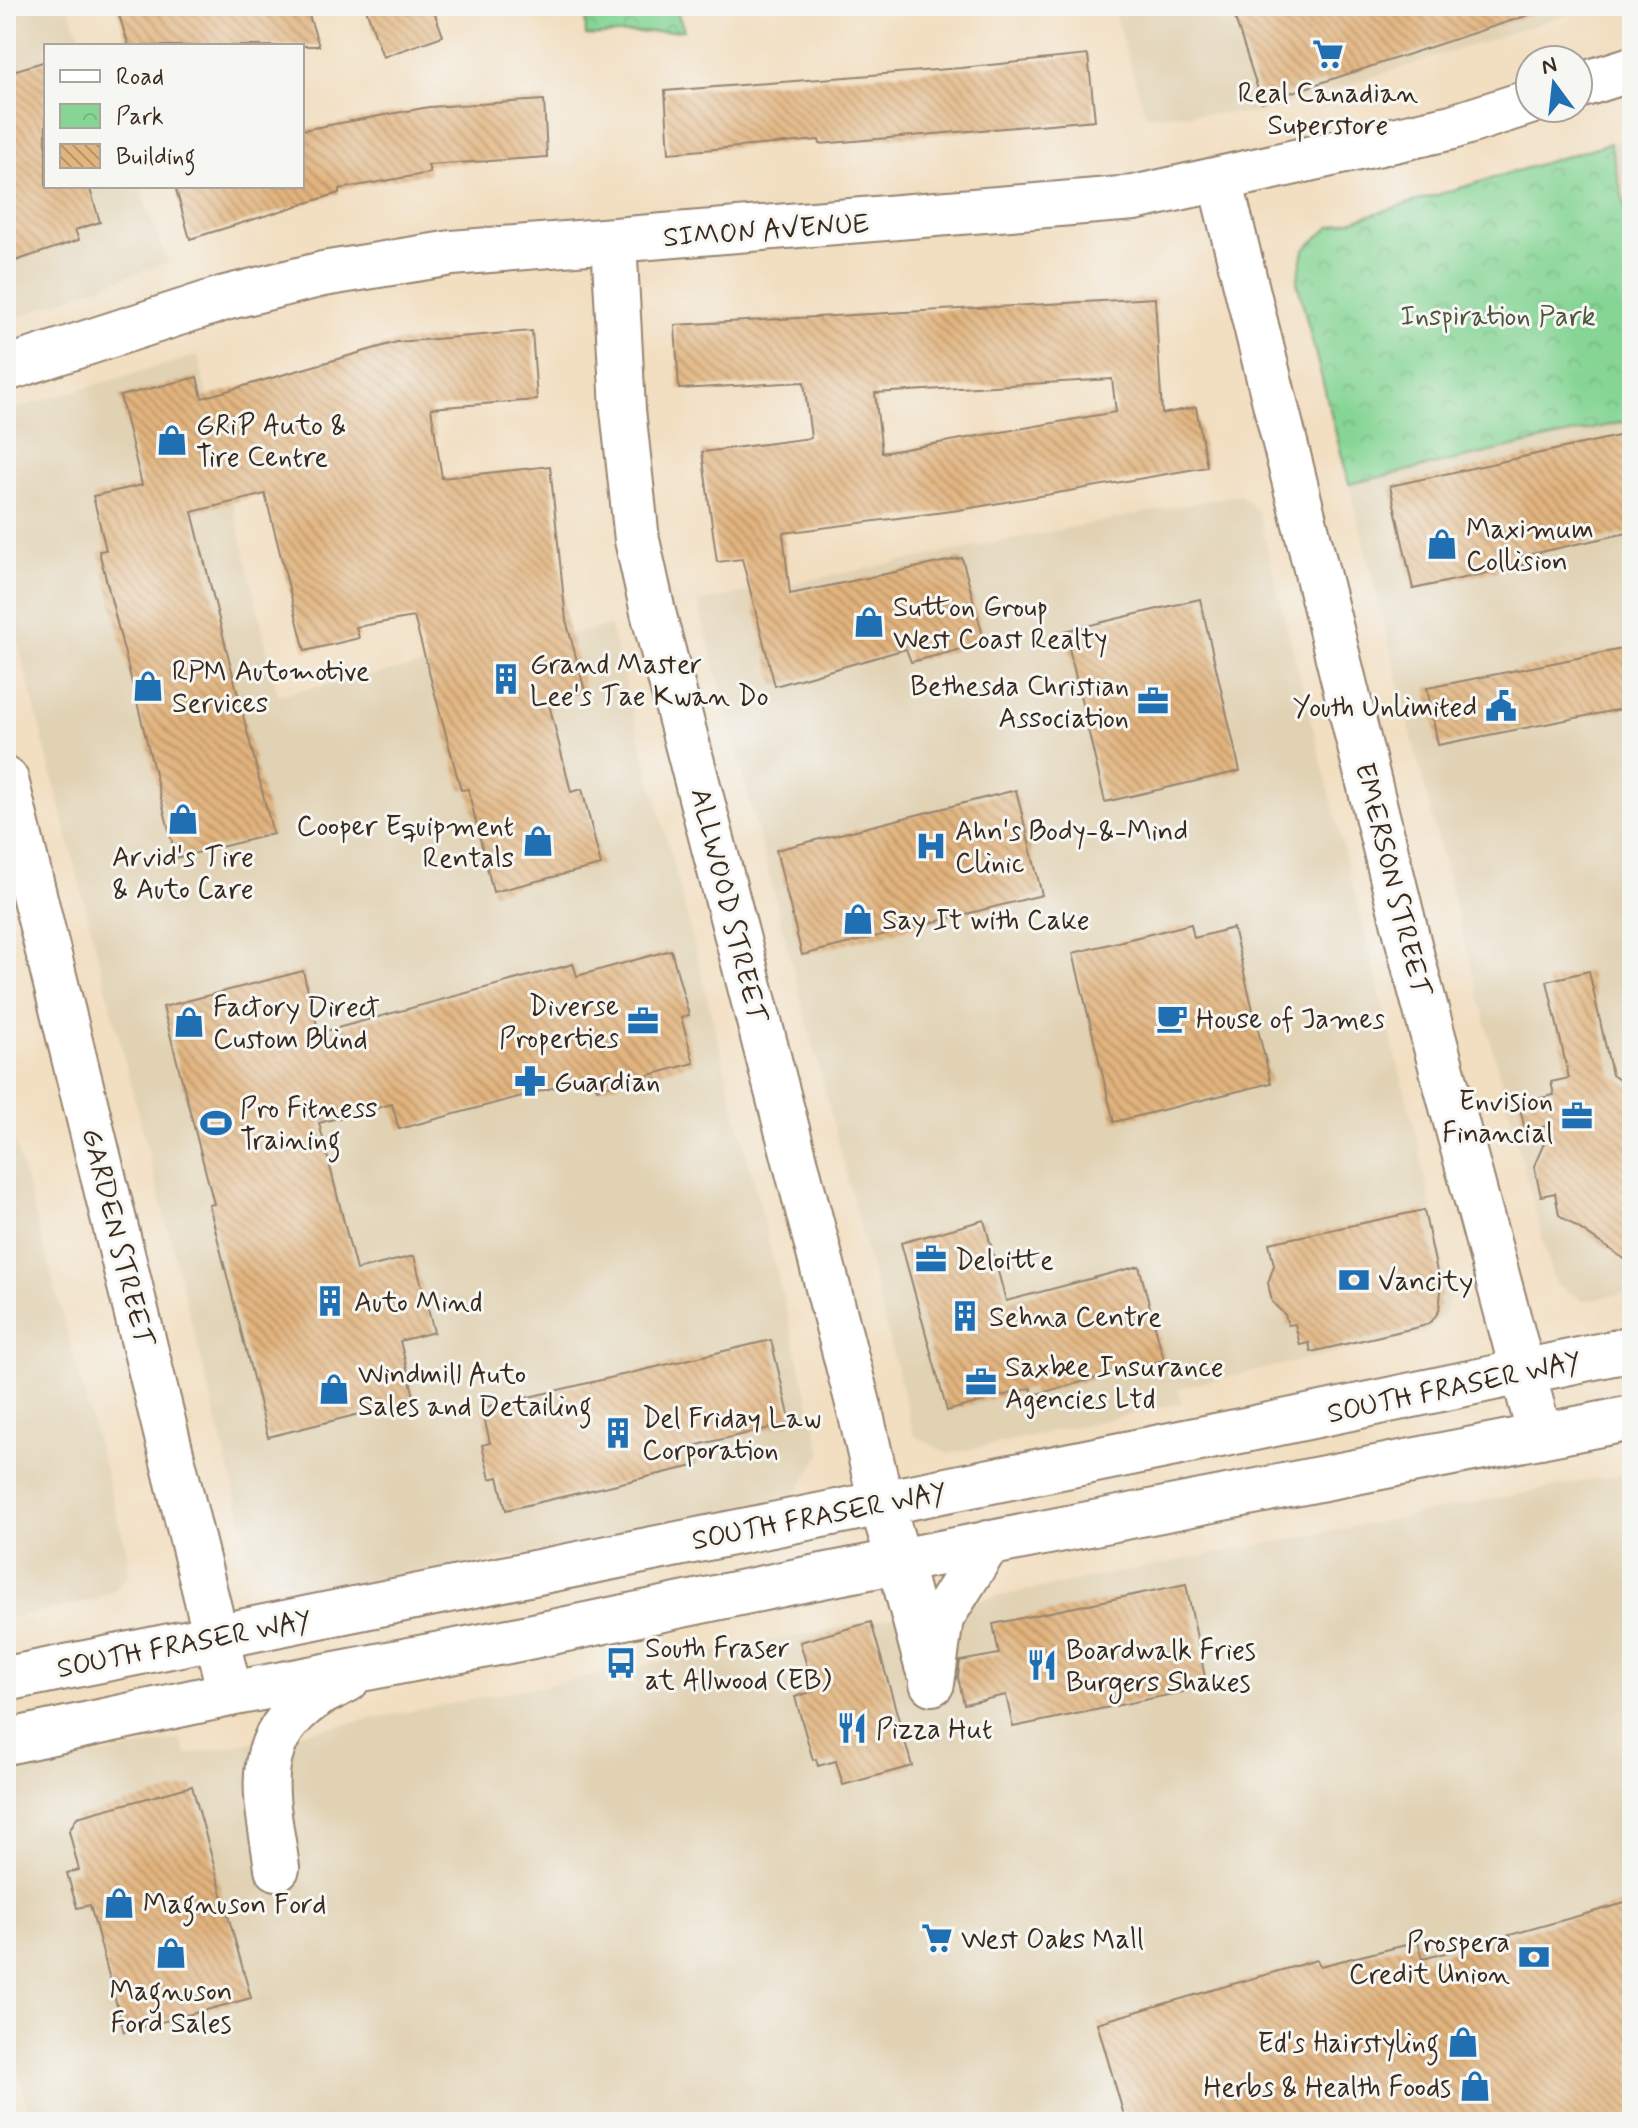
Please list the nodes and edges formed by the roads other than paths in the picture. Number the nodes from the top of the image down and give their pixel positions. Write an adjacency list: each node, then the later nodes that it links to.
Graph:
1 (1632, 69): 2 (street)
2 (1594, 81)
3 (1514, 107): 4 (street, SIMON AVENUE)
4 (1220, 180): 5 (street, SIMON AVENUE); 9 (street, EMERSON STREET)
5 (614, 240): 6 (street, SIMON AVENUE); 12 (street, ALLWOOD STREET)
6 (6, 369)
7 (6, 780): 15 (street, GARDEN STREET)
8 (1632, 1349): 9 (street, SOUTH FRASER WAY)
9 (1523, 1372): 11 (street, EMERSON STREET); 12 (street, SOUTH FRASER WAY)
10 (1632, 1418): 11 (street)
11 (1540, 1436): 13 (street)
12 (881, 1503): 14 (street, ALLWOOD STREET); 15 (street, SOUTH FRASER WAY)
13 (988, 1543): 14 (street); 14 (street, ALLWOOD STREET)
14 (899, 1560): 16 (street)
15 (217, 1636): 17 (street, SOUTH FRASER WAY); 18 (street, GARDEN STREET)
16 (370, 1668): 18 (street); 20 (street)
17 (6, 1679)
18 (230, 1694): 19 (street)
19 (6, 1742)
20 (277, 1868)

